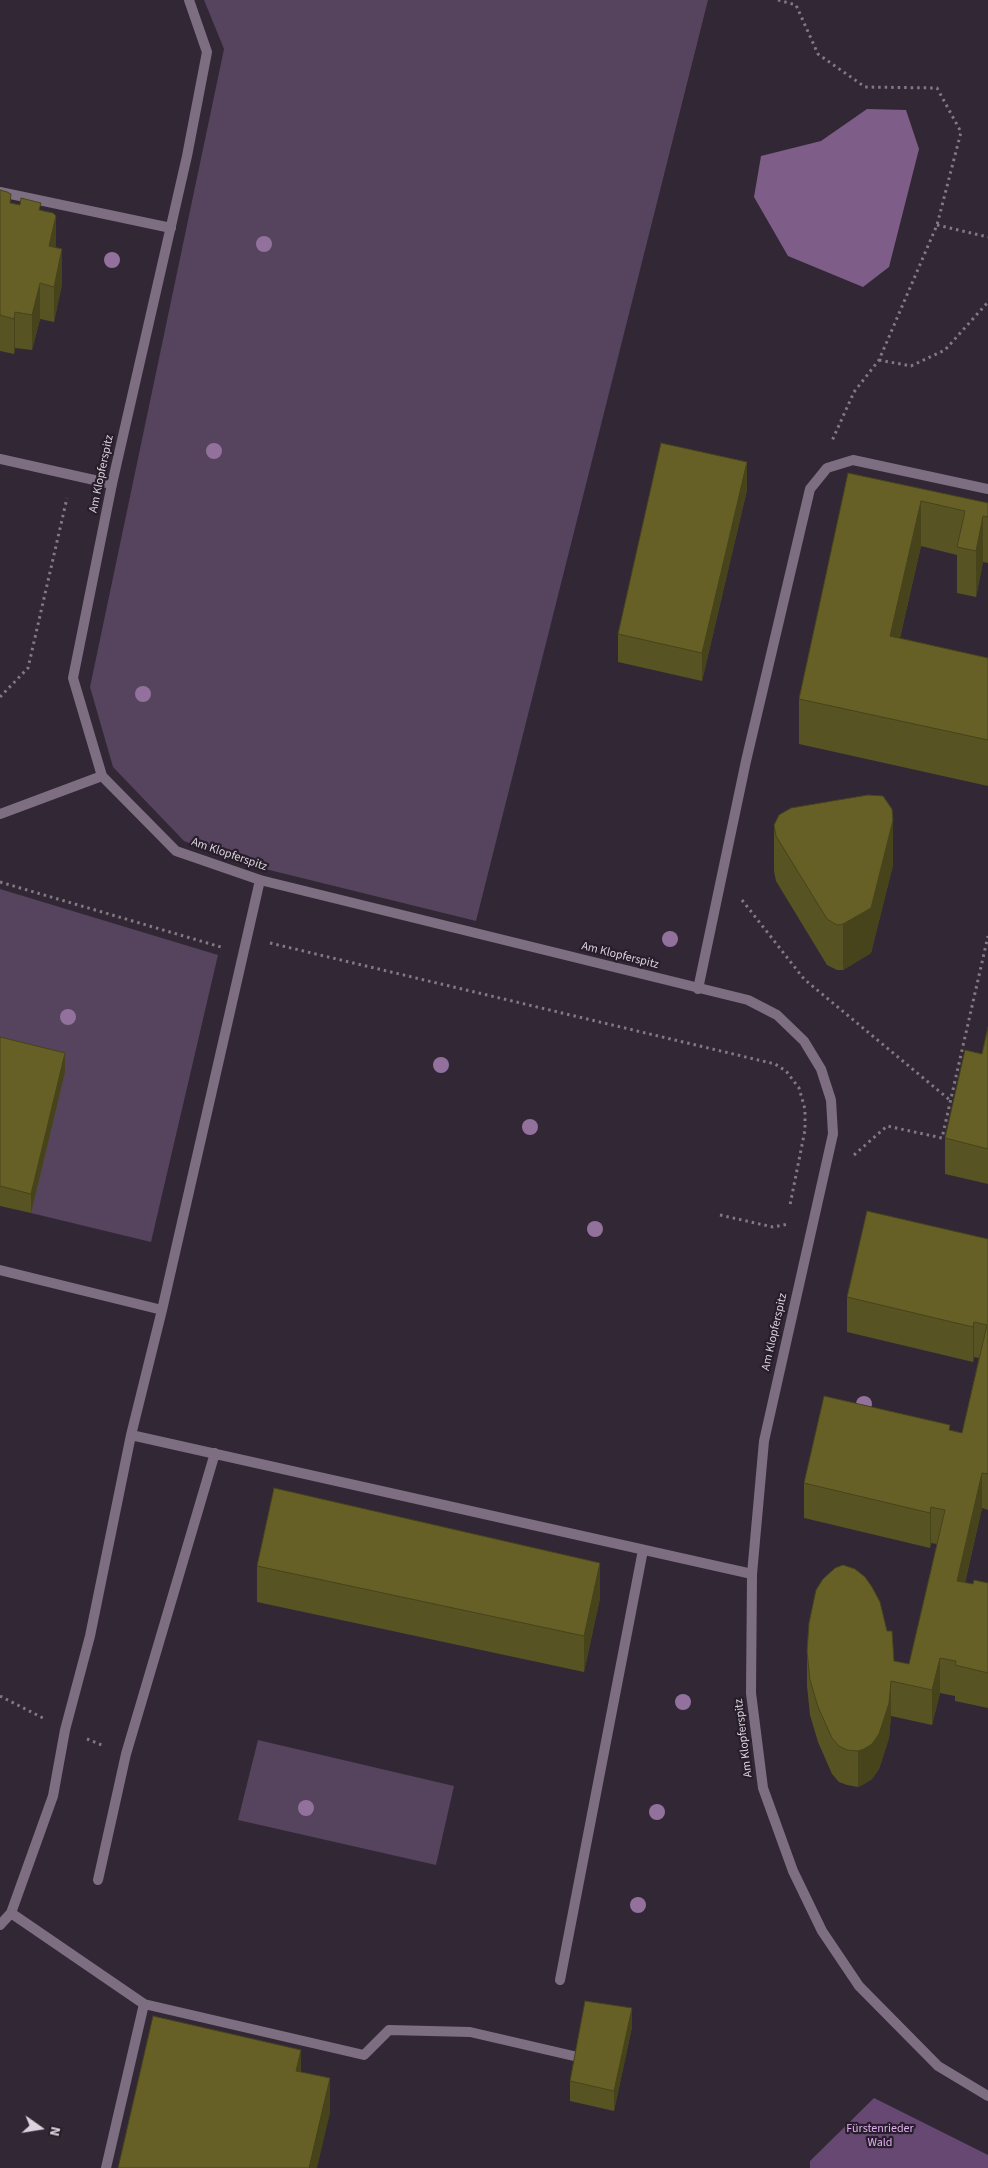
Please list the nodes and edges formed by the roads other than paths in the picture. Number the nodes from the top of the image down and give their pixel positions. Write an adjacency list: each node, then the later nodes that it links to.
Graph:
1 (189, 0): 3 (street, Am Klopferspitz)
2 (0, 192): 3 (street)
3 (171, 228): 5 (street, Am Klopferspitz)
4 (0, 459): 5 (street)
5 (112, 484): 7 (street, Am Klopferspitz)
6 (988, 489): 10 (street)
7 (102, 776): 8 (street); 9 (street, Am Klopferspitz)
8 (0, 814)
9 (260, 880): 10 (street, Am Klopferspitz); 12 (street)
10 (698, 989): 16 (street, Am Klopferspitz)
11 (0, 1270): 12 (street)
12 (162, 1310): 13 (street)
13 (131, 1434): 14 (street); 18 (street)
14 (215, 1453): 15 (street); 17 (street)
15 (643, 1550): 16 (street); 20 (street)
16 (752, 1574): 23 (street, Am Klopferspitz)
17 (98, 1880)
18 (11, 1914): 19 (street); 21 (street)
19 (0, 1925)
20 (560, 1980)
21 (144, 2004): 22 (street); 24 (street)
22 (578, 2057)
23 (988, 2096)
24 (106, 2168)

